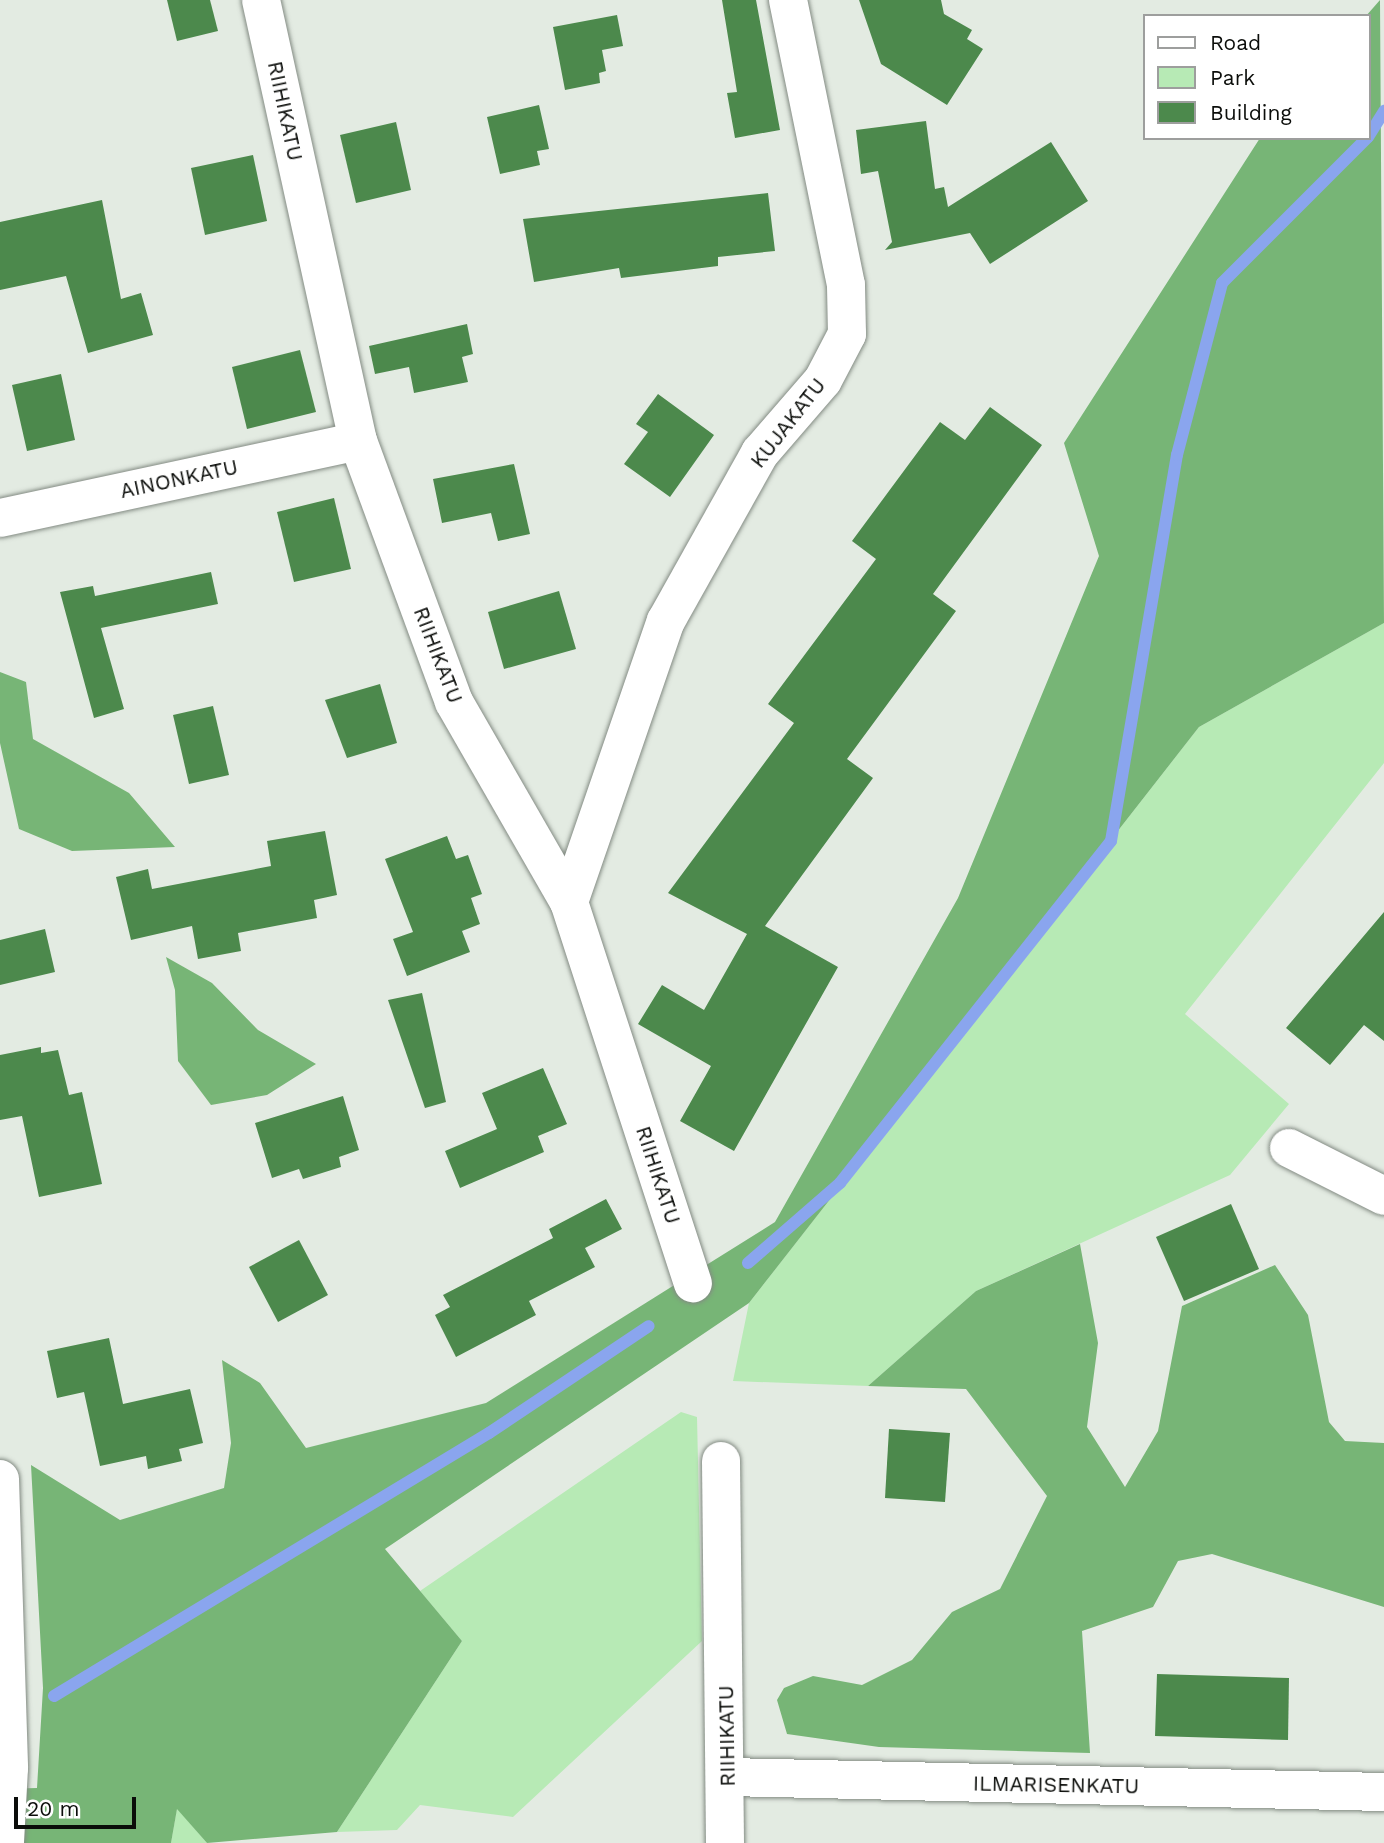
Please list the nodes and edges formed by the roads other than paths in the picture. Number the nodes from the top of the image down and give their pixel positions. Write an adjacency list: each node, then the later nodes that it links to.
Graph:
1 (261, 0): 3 (street, RIIHIKATU)
2 (788, 0): 5 (street, KUJAKATU)
3 (358, 441): 4 (street, AINONKATU); 5 (street, RIIHIKATU)
4 (0, 517)
5 (569, 902): 8 (street, RIIHIKATU)
6 (1289, 1148): 7 (street)
7 (1384, 1196)
8 (693, 1283)
9 (721, 1461): 11 (street, RIIHIKATU)
10 (0, 1479): 13 (street)
11 (728, 1777): 12 (street, ILMARISENKATU); 14 (street, RIIHIKATU)
12 (1384, 1792)
13 (5, 1843)
14 (725, 1843)

